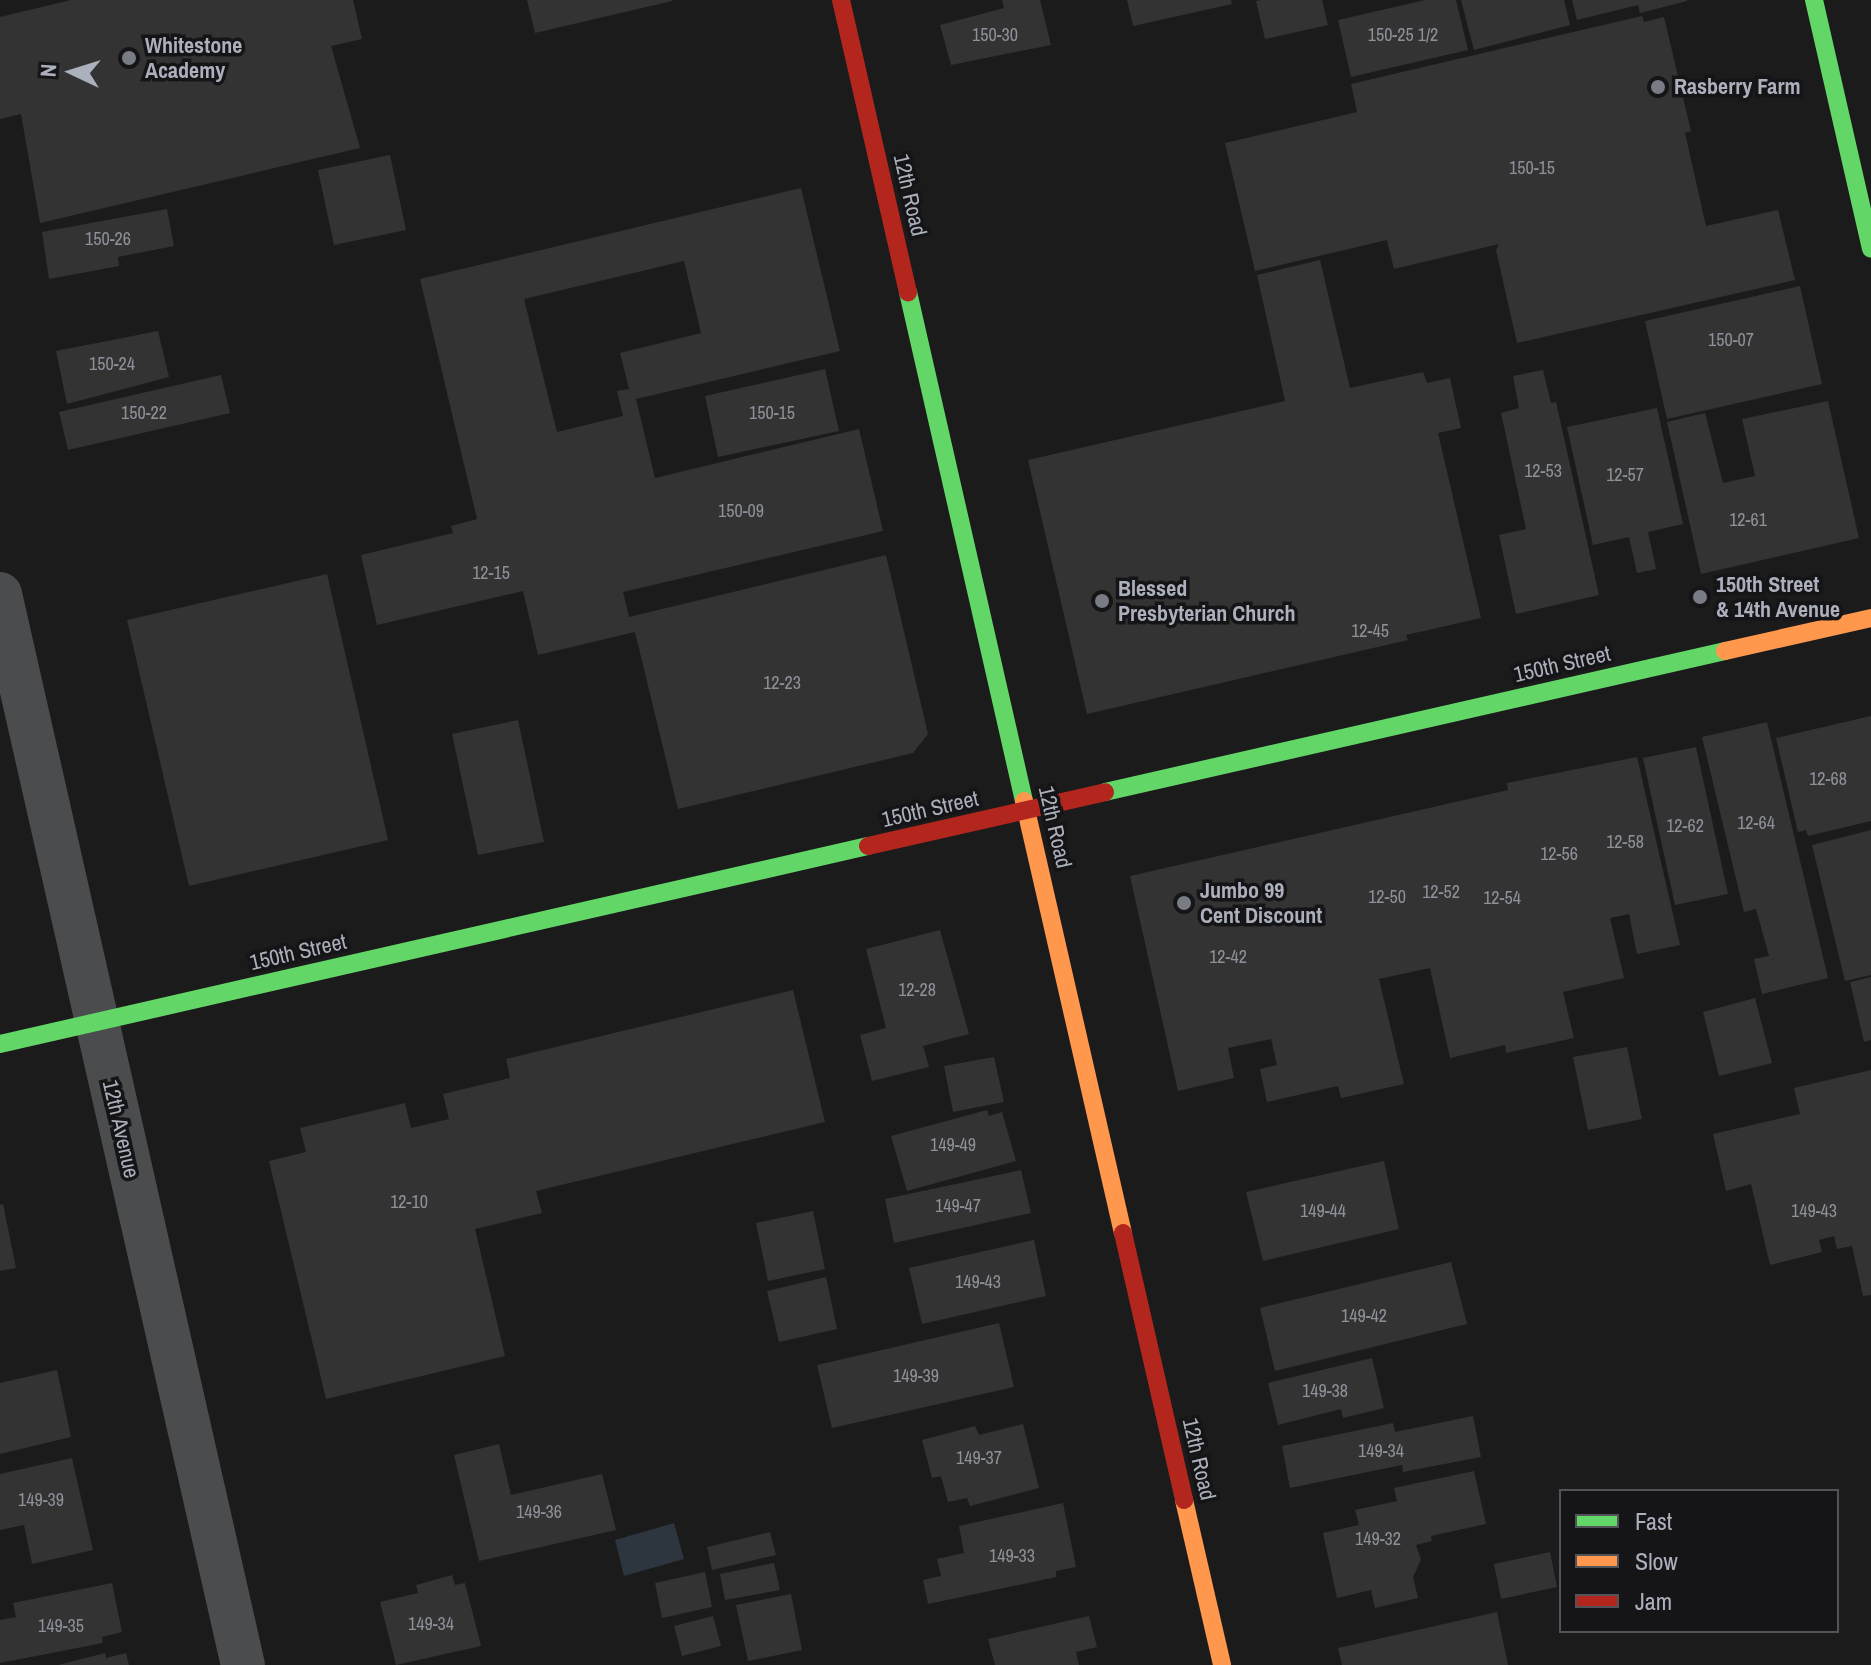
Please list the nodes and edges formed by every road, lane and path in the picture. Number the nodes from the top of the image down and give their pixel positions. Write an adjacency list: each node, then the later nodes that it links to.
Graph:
1 (841, 0): 6 (street, 12th Road)
2 (1814, 0): 3 (street)
3 (1871, 249)
4 (0, 594): 7 (street, 12th Avenue)
5 (1871, 618): 6 (street, 150th Street)
6 (1027, 812): 7 (street, 150th Street); 10 (street, 12th Road)
7 (97, 1022): 8 (street, 150th Street); 9 (street, 12th Avenue)
8 (0, 1044)
9 (243, 1665)
10 (1222, 1665)

